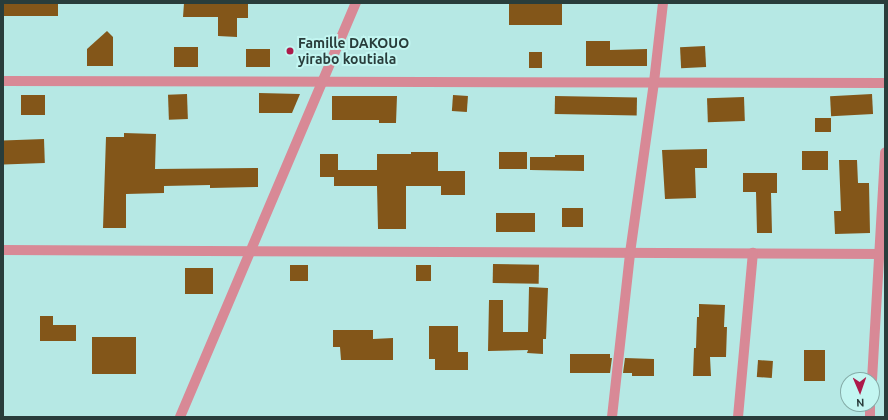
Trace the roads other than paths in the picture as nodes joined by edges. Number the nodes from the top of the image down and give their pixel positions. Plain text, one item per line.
1 (356, 3) edge
2 (663, 3) edge
3 (3, 81) edge
4 (323, 82) junction
5 (654, 82) junction
6 (885, 83) edge
7 (885, 152) edge
8 (3, 250) edge
9 (251, 251) junction
10 (630, 253) junction
11 (754, 254) junction
12 (882, 254) edge
13 (873, 372) edge
14 (180, 417) edge
15 (612, 417) edge
16 (738, 417) edge

1 - 4 street
2 - 5 street
3 - 4 street
4 - 5 street
4 - 9 street
5 - 6 street
5 - 10 street
7 - 12 street
8 - 9 street
9 - 10 street
9 - 14 street
10 - 11 street
10 - 15 street
11 - 12 street
11 - 16 street
12 - 13 street

